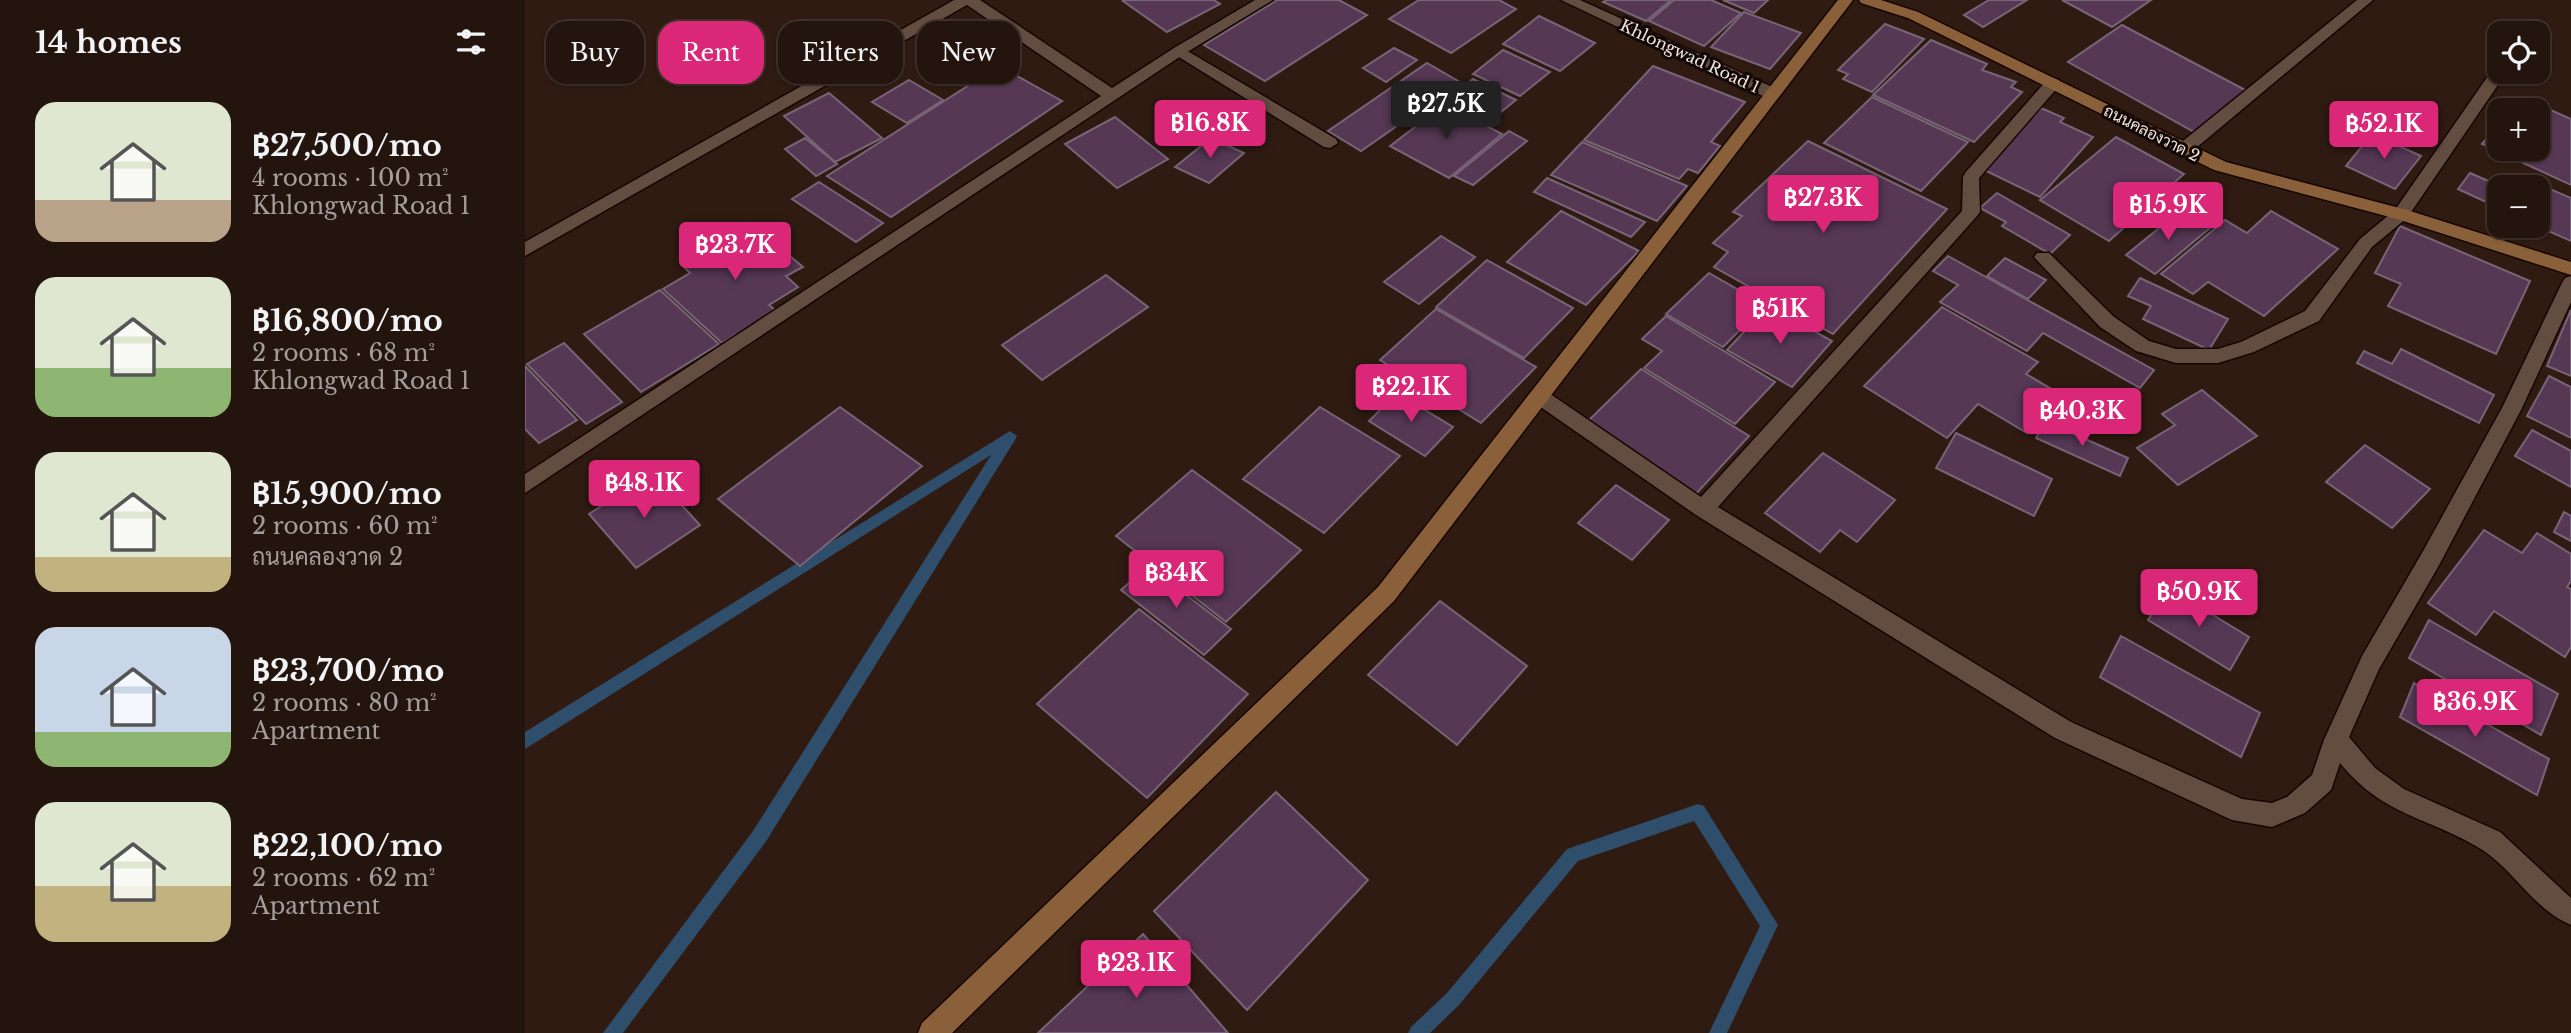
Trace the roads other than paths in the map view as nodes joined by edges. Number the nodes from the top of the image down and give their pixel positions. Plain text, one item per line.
1 (967, 0) edge
2 (1266, 0) edge
3 (1568, 0) edge
4 (1846, 0) edge
5 (1866, 0) edge
6 (2366, 0) edge
7 (1179, 51) junction
8 (2053, 83) junction
9 (2491, 84) edge
10 (1773, 94) junction
11 (1112, 96) junction
12 (1330, 143) dead end
13 (2184, 149) junction
14 (2401, 214) junction
15 (525, 250) edge
16 (2043, 257) dead end
17 (2571, 269) edge
18 (2571, 284) edge
19 (1539, 397) junction
20 (525, 485) edge
21 (1703, 509) junction
22 (2336, 740) junction
23 (2571, 912) edge
24 (932, 1033) edge

1 - 11 street
1 - 15 street
2 - 7 street
3 - 10 street, Khlongwad Road 1
4 - 10 street
5 - 8 street, ถนนคลองวาด 2
6 - 13 street
7 - 11 street
7 - 12 street
8 - 13 street, ถนนคลองวาด 2
8 - 21 street
9 - 14 street
10 - 19 street
11 - 20 street
13 - 14 street, ถนนคลองวาด 2
14 - 16 street
14 - 17 street, ถนนคลองวาด 2
18 - 22 street
19 - 21 street
19 - 24 street
21 - 22 street
22 - 23 street

